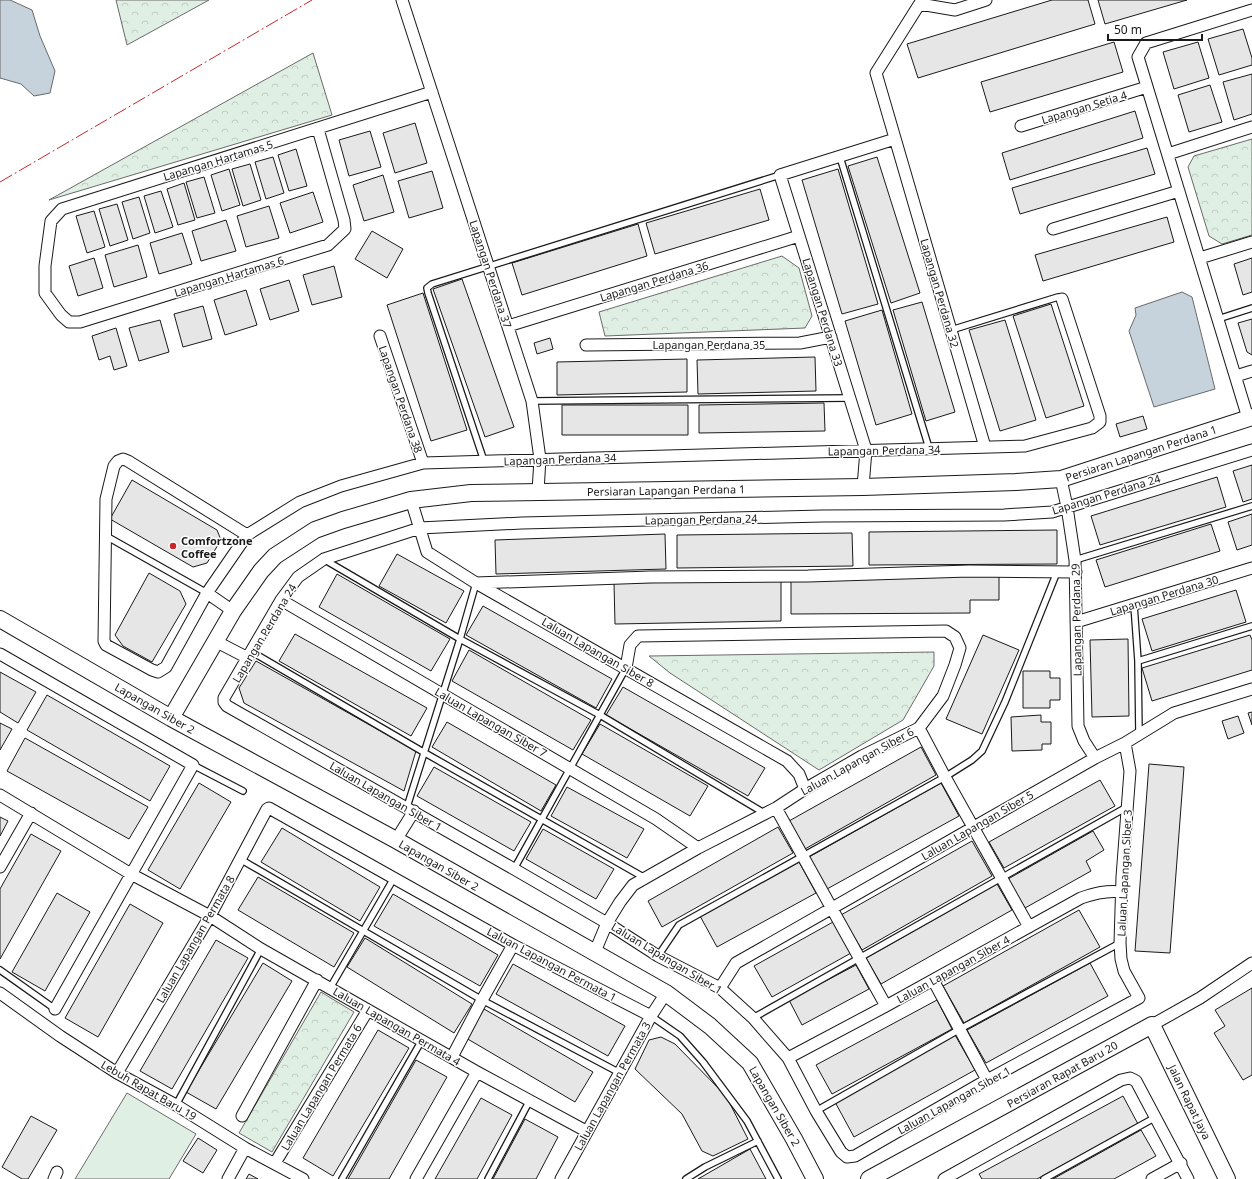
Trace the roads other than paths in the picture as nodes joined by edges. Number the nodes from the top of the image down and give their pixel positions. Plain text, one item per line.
1 (402, 0) edge
2 (986, 0) edge
3 (921, 2) edge
4 (1252, 10) edge
5 (1147, 87) junction
6 (432, 92) junction
7 (1021, 126) dead end
8 (1252, 127) edge
9 (318, 129) junction
10 (895, 140) junction
11 (1168, 154) junction
12 (840, 157) junction
13 (780, 175) junction
14 (1179, 191) junction
15 (1053, 229) dead end
16 (799, 236) junction
17 (1252, 242) edge
18 (1200, 258) junction
19 (45, 266) joint
20 (489, 266) junction
21 (1062, 299) joint
22 (1252, 308) edge
23 (1218, 319) junction
24 (508, 326) junction
25 (951, 330) junction
26 (380, 336) dead end
27 (831, 337) junction
28 (586, 345) dead end
29 (1252, 371) edge
30 (1236, 376) junction
31 (850, 398) junction
32 (532, 401) junction
33 (1250, 417) edge
34 (985, 447) junction
35 (929, 448) junction
36 (866, 450) junction
37 (1252, 450) edge
38 (540, 459) junction
39 (484, 461) junction
40 (423, 462) junction
41 (1061, 478) junction
42 (863, 487) junction
43 (538, 492) junction
44 (411, 500) junction
45 (1252, 506) edge
46 (1067, 507) junction
47 (420, 528) junction
48 (247, 535) junction
49 (106, 536) junction
50 (324, 559) junction
51 (1075, 560) junction
52 (1252, 568) edge
53 (1057, 572) junction
54 (1076, 572) junction
55 (476, 583) junction
56 (207, 593) junction
57 (281, 600) junction
58 (1134, 605) junction
59 (233, 611) junction
60 (0, 619) edge
61 (1076, 622) junction
62 (1252, 626) edge
63 (460, 639) junction
64 (217, 642) junction
65 (0, 654) edge
66 (250, 655) junction
67 (1138, 661) junction
68 (626, 668) junction
69 (1252, 689) edge
70 (443, 695) junction
71 (224, 702) joint
72 (600, 715) junction
73 (172, 718) junction
74 (919, 728) junction
75 (1139, 735) junction
76 (1126, 743) junction
77 (425, 753) junction
78 (1095, 758) junction
79 (193, 764) junction
80 (570, 768) junction
81 (945, 777) junction
82 (805, 789) junction
83 (243, 791) dead end
84 (0, 795) edge
85 (1128, 807) junction
86 (272, 808) joint
87 (776, 808) junction
88 (410, 809) junction
89 (31, 813) junction
90 (764, 813) junction
91 (542, 819) junction
92 (974, 827) junction
93 (396, 840) junction
94 (698, 848) junction
95 (802, 856) junction
96 (240, 859) junction
97 (0, 867) edge
98 (514, 868) junction
99 (131, 874) junction
100 (394, 878) junction
101 (645, 878) junction
102 (1002, 879) junction
103 (1122, 892) junction
104 (832, 908) junction
105 (210, 916) junction
106 (607, 923) junction
107 (1029, 927) junction
108 (363, 931) junction
109 (1120, 943) junction
110 (513, 945) junction
111 (261, 949) junction
112 (594, 954) junction
113 (658, 956) junction
114 (860, 958) junction
115 (1252, 963) edge
116 (0, 970) edge
117 (316, 980) junction
118 (933, 980) junction
119 (330, 988) junction
120 (720, 988) junction
121 (0, 993) edge
122 (666, 993) junction
123 (1139, 998) joint
124 (482, 1000) junction
125 (886, 1006) junction
126 (55, 1009) joint
127 (368, 1010) junction
128 (651, 1016) junction
129 (753, 1018) junction
130 (1152, 1025) junction
131 (960, 1029) junction
132 (422, 1040) junction
133 (452, 1057) junction
134 (788, 1058) junction
135 (476, 1072) junction
136 (117, 1073) junction
137 (620, 1073) junction
138 (988, 1080) junction
139 (530, 1100) junction
140 (176, 1105) junction
141 (816, 1111) junction
142 (242, 1116) dead end
143 (1156, 1117) junction
144 (586, 1131) junction
145 (758, 1141) junction
146 (245, 1148) junction
147 (275, 1163) junction
148 (1181, 1163) junction
149 (228, 1179) edge
150 (303, 1179) edge
151 (342, 1179) edge
152 (416, 1179) edge
153 (488, 1179) edge
154 (561, 1179) edge
155 (686, 1179) edge
156 (778, 1179) edge
157 (815, 1179) edge
158 (869, 1179) edge
159 (944, 1179) edge
160 (1044, 1179) edge
161 (1152, 1179) edge
162 (1188, 1179) edge
163 (1228, 1179) edge

1 - 6 street, Lapangan Perdana 37
2 - 3 street
3 - 10 street, Lapangan Perdana 32
4 - 5 street
5 - 7 street, Lapangan Setia 4
5 - 11 street
6 - 9 street, Lapangan Hartamas 5
6 - 20 street, Lapangan Perdana 37
8 - 11 street
9 - 19 street, Lapangan Hartamas 5
9 - 19 street, Lapangan Hartamas 6
10 - 12 street
10 - 25 street, Lapangan Perdana 32
11 - 14 street
12 - 13 street
12 - 35 lane
13 - 16 street, Lapangan Perdana 33
13 - 20 lane
14 - 15 street
14 - 18 street
16 - 24 street, Lapangan Perdana 36
16 - 27 street, Lapangan Perdana 33
17 - 18 street
18 - 23 street
20 - 24 street, Lapangan Perdana 37
20 - 39 lane
21 - 25 lane
21 - 34 street, Lapangan Perdana 34
22 - 23 lane
23 - 30 street
24 - 32 street, Lapangan Perdana 37
25 - 34 street, Lapangan Perdana 32
26 - 40 street, Lapangan Perdana 38
27 - 28 street, Lapangan Perdana 35
27 - 31 street, Lapangan Perdana 33
29 - 30 street
30 - 33 street
31 - 32 lane
31 - 36 street, Lapangan Perdana 33
32 - 38 street, Lapangan Perdana 37
33 - 41 street, Persiaran Lapangan Perdana 1
34 - 35 street, Lapangan Perdana 34
35 - 36 street, Lapangan Perdana 34
36 - 38 street, Lapangan Perdana 34
36 - 42 street
37 - 46 street, Lapangan Perdana 24
38 - 39 street, Lapangan Perdana 34
38 - 43 street, Lapangan Perdana 37
39 - 40 street, Lapangan Perdana 34
40 - 48 street, Lapangan Perdana 34
41 - 42 street, Persiaran Lapangan Perdana 1
41 - 46 street, Lapangan Perdana 29
42 - 43 street, Persiaran Lapangan Perdana 1
43 - 44 street, Persiaran Lapangan Perdana 1
44 - 47 street, Laluan Lapangan Siber 8
44 - 59 street, Persiaran Lapangan Perdana 1
45 - 51 lane
46 - 47 street, Lapangan Perdana 24
46 - 51 street, Lapangan Perdana 29
47 - 50 street, Lapangan Perdana 24
47 - 55 street, Laluan Lapangan Siber 8
48 - 49 street
48 - 56 street, Lapangan Perdana 34
49 - 56 lane
49 - 56 street, Lapangan Perdana 34
50 - 57 street, Lapangan Perdana 24
50 - 63 lane
51 - 54 street, Lapangan Perdana 29
52 - 58 street, Lapangan Perdana 30
53 - 54 street
53 - 55 street
53 - 81 lane
54 - 61 street, Lapangan Perdana 29
55 - 63 lane
55 - 68 street, Laluan Lapangan Siber 8
56 - 59 street
57 - 66 street, Lapangan Perdana 24
57 - 70 street, Laluan Lapangan Siber 7
58 - 61 street, Lapangan Perdana 30
58 - 67 lane
59 - 64 street, Persiaran Lapangan Perdana 1
60 - 73 street, Lapangan Siber 2
61 - 78 street, Lapangan Perdana 29
62 - 67 lane
63 - 70 lane
63 - 72 lane
64 - 66 street
64 - 73 street, Persiaran Lapangan Perdana 1
65 - 79 street
66 - 71 street, Lapangan Perdana 24
66 - 77 lane
67 - 75 lane
68 - 72 lane
68 - 74 street, Laluan Lapangan Siber 6
68 - 82 street, Laluan Lapangan Siber 8
69 - 75 street, Laluan Lapangan Siber 5
70 - 77 lane
70 - 80 street, Laluan Lapangan Siber 7
71 - 88 street, Laluan Lapangan Siber 1
72 - 80 lane
72 - 90 lane
73 - 93 street, Lapangan Siber 2
74 - 81 street
74 - 82 street, Laluan Lapangan Siber 6
75 - 76 street, Laluan Lapangan Siber 5
76 - 78 street, Laluan Lapangan Siber 5
76 - 85 street, Laluan Lapangan Siber 3
77 - 88 lane
77 - 91 lane
78 - 92 street, Laluan Lapangan Siber 5
79 - 83 lane
79 - 99 street
80 - 91 lane
80 - 94 street, Laluan Lapangan Siber 7
81 - 92 street
81 - 95 lane
82 - 87 street, Laluan Lapangan Siber 6
84 - 89 street, Laluan Lapangan Permata 4
85 - 102 lane
85 - 103 street, Laluan Lapangan Siber 3
86 - 96 street, Laluan Lapangan Permata 8
86 - 100 street, Laluan Lapangan Permata 1
87 - 90 street, Laluan Lapangan Siber 6
87 - 95 street
88 - 93 street
88 - 98 street, Laluan Lapangan Siber 1
89 - 97 street
89 - 99 street, Laluan Lapangan Permata 4
90 - 94 street, Laluan Lapangan Siber 6
91 - 98 lane
91 - 101 lane
92 - 102 street
92 - 104 street, Laluan Lapangan Siber 5
93 - 112 street, Lapangan Siber 2
94 - 101 street, Laluan Lapangan Siber 6
95 - 104 street
95 - 113 lane
96 - 105 street, Laluan Lapangan Permata 8
96 - 108 lane
98 - 106 street, Laluan Lapangan Siber 1
99 - 105 street, Laluan Lapangan Permata 4
99 - 126 street
100 - 108 lane
100 - 110 street, Laluan Lapangan Permata 1
101 - 106 street, Laluan Lapangan Siber 6
102 - 107 street
102 - 114 lane
103 - 107 street, Laluan Lapangan Siber 4
103 - 109 street, Laluan Lapangan Siber 3
104 - 114 street
104 - 120 street, Laluan Lapangan Siber 5
105 - 111 street, Laluan Lapangan Permata 4
105 - 136 street, Laluan Lapangan Permata 8
106 - 112 street, Laluan Lapangan Siber 6
106 - 113 street, Laluan Lapangan Siber 1
107 - 118 street, Laluan Lapangan Siber 4
108 - 119 lane
108 - 124 lane
109 - 123 street, Laluan Lapangan Siber 3
109 - 131 lane
110 - 124 street
110 - 128 street, Laluan Lapangan Permata 1
111 - 117 street, Laluan Lapangan Permata 4
111 - 140 lane
112 - 122 street, Lapangan Siber 2
113 - 120 street, Laluan Lapangan Siber 1
114 - 125 street
114 - 129 lane
115 - 130 street, Persiaran Rapat Baru 20
116 - 126 lane
117 - 119 street, Laluan Lapangan Permata 4
117 - 142 street
118 - 125 street, Laluan Lapangan Siber 4
118 - 131 street
119 - 127 street, Laluan Lapangan Permata 4
120 - 129 street, Laluan Lapangan Siber 1
121 - 136 street, Lebuh Rapat Baru 19
122 - 128 street, Laluan Lapangan Permata 3
122 - 157 street, Lapangan Siber 2
123 - 138 street, Laluan Lapangan Siber 1
124 - 133 street
124 - 137 lane
125 - 134 street, Laluan Lapangan Siber 4
127 - 132 street, Laluan Lapangan Permata 4
127 - 147 street, Laluan Lapangan Permata 6
128 - 137 street, Laluan Lapangan Permata 3
128 - 145 lane, Laluan Lapangan Permata 1
129 - 134 street, Laluan Lapangan Siber 1
130 - 158 street, Persiaran Rapat Baru 20
130 - 163 street, Jalan Rapat Jaya
131 - 138 street
131 - 141 lane
132 - 133 street, Laluan Lapangan Permata 4
132 - 151 lane
133 - 135 street, Laluan Lapangan Permata 4
134 - 141 street, Laluan Lapangan Siber 1
135 - 139 street, Laluan Lapangan Permata 4
135 - 152 street
136 - 140 street, Lebuh Rapat Baru 19
137 - 144 street, Laluan Lapangan Permata 3
138 - 141 street, Laluan Lapangan Siber 1
139 - 144 street, Laluan Lapangan Permata 4
139 - 153 lane
140 - 146 street, Lebuh Rapat Baru 19
143 - 148 street
143 - 159 street
143 - 160 lane
144 - 154 street, Laluan Lapangan Permata 3
145 - 155 lane
145 - 156 lane, Laluan Lapangan Permata 1
146 - 147 street, Lebuh Rapat Baru 19
146 - 149 street
147 - 150 street, Lebuh Rapat Baru 19
148 - 161 street
148 - 162 street

